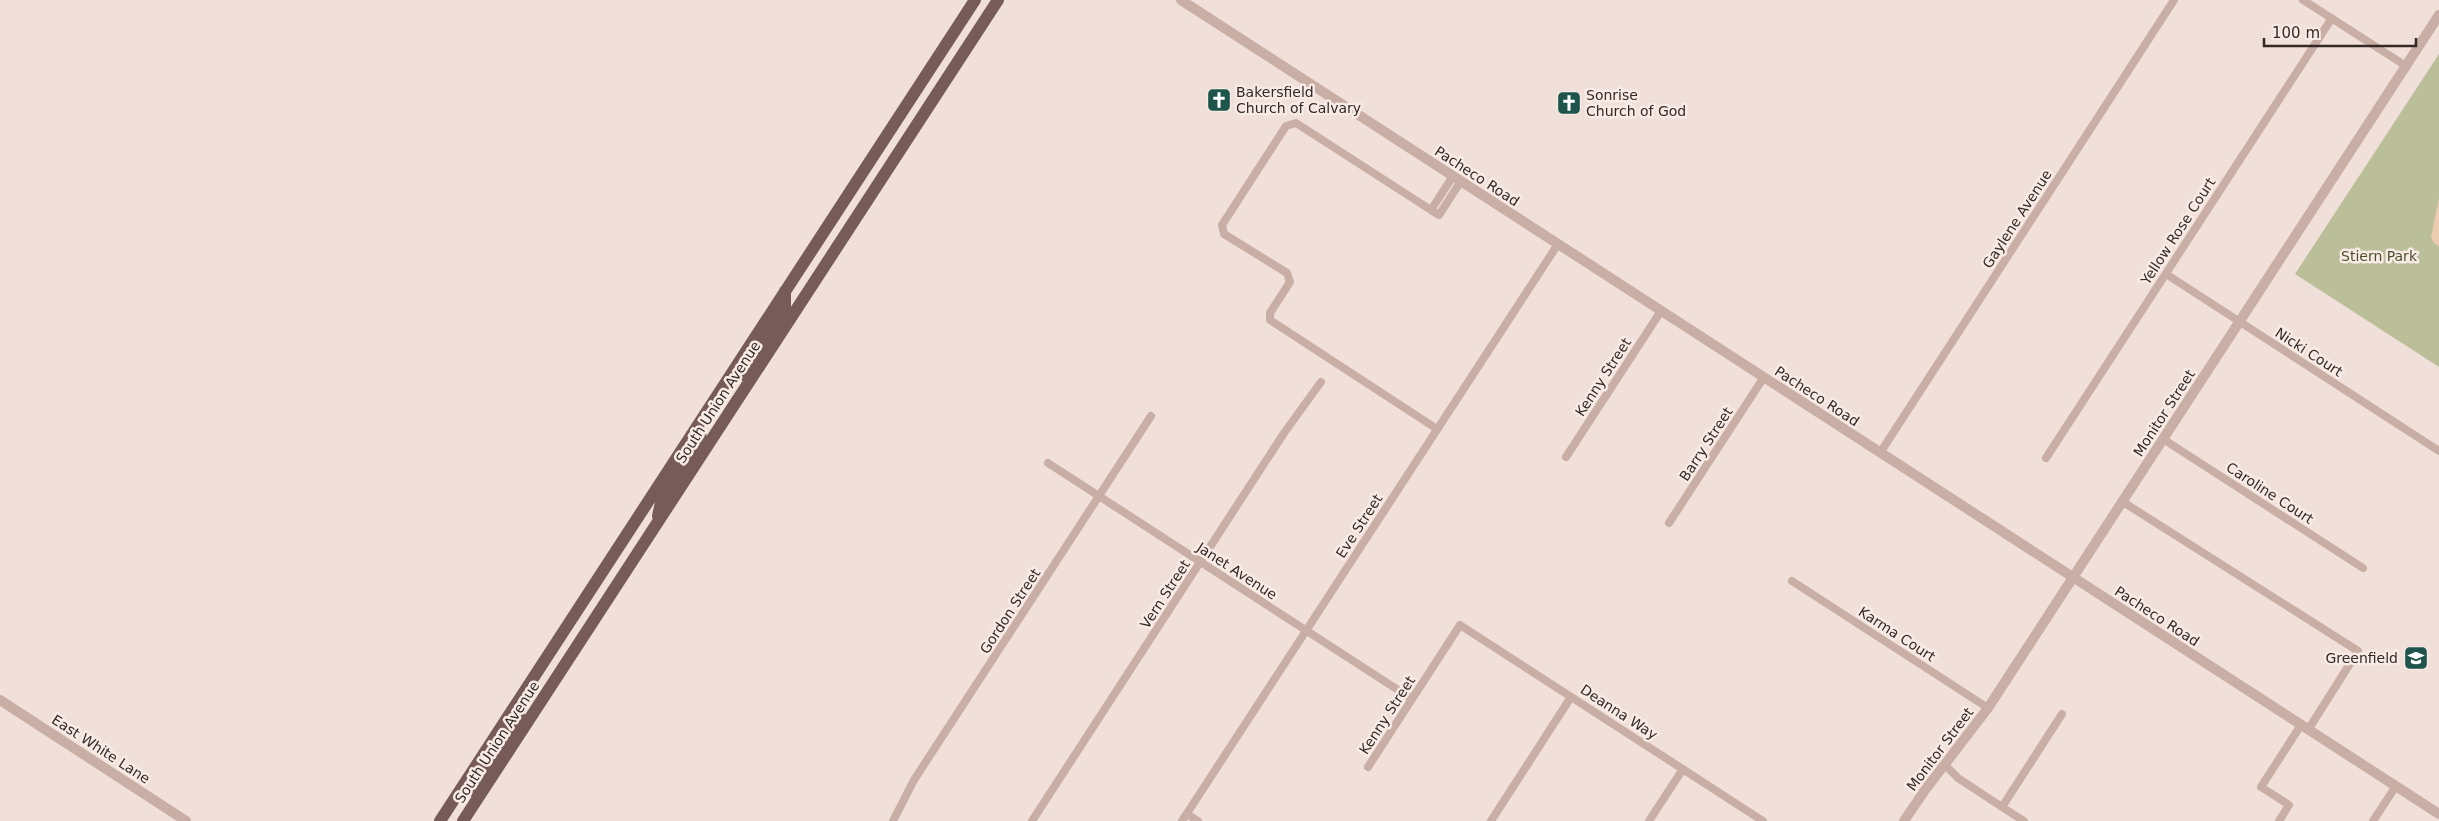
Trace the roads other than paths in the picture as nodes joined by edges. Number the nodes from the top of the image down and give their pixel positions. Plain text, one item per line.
1 (975, 0) edge
2 (998, 0) edge
3 (1181, 0) edge
4 (2174, 0) edge
5 (2303, 0) edge
6 (2439, 15) edge
7 (2332, 18) junction
8 (2406, 66) junction
9 (1457, 179) junction
10 (1558, 244) junction
11 (2166, 274) junction
12 (785, 292) junction
13 (1661, 311) junction
14 (2240, 322) junction
15 (1764, 377) junction
16 (750, 380) junction
17 (1321, 382) dead end
18 (1151, 416) dead end
19 (1437, 429) junction
20 (694, 431) junction
21 (2163, 439) junction
22 (2439, 451) edge
23 (1880, 453) junction
24 (1566, 457) dead end
25 (2046, 458) dead end
26 (1048, 463) dead end
27 (1099, 496) junction
28 (2123, 502) junction
29 (658, 521) junction
30 (1669, 524) dead end
31 (1200, 562) junction
32 (2363, 568) dead end
33 (605, 569) junction
34 (2073, 578) junction
35 (1792, 581) dead end
36 (1460, 625) joint
37 (1306, 630) junction
38 (568, 659) junction
39 (1572, 697) junction
40 (1412, 699) junction
41 (0, 700) edge
42 (1988, 708) junction
43 (513, 710) junction
44 (2062, 714) dead end
45 (2305, 727) junction
46 (1945, 765) junction
47 (1368, 767) dead end
48 (1683, 769) junction
49 (2396, 786) junction
50 (476, 801) junction
51 (2002, 807) junction
52 (1187, 814) junction
53 (2439, 814) edge
54 (186, 821) edge
55 (440, 821) edge
56 (463, 821) edge
57 (893, 821) edge
58 (1032, 821) edge
59 (1182, 821) edge
60 (1198, 821) edge
61 (1491, 821) edge
62 (1648, 821) edge
63 (1763, 821) edge
64 (1904, 821) edge
65 (2024, 821) edge
66 (2279, 821) edge
67 (2373, 821) edge

1 - 12 main road, South Union Avenue
2 - 16 main road, South Union Avenue
3 - 9 street, Pacheco Road
4 - 23 street, Gaylene Avenue
5 - 7 street
6 - 8 street, Monitor Street
7 - 8 street
7 - 11 street, Yellow Rose Court
8 - 14 street, Monitor Street
9 - 10 street, Pacheco Road
9 - 19 street
10 - 13 street, Pacheco Road
10 - 19 street, Eve Street
11 - 14 street, Nicki Court
11 - 25 street, Yellow Rose Court
12 - 16 main road
12 - 20 main road, South Union Avenue
13 - 15 street, Pacheco Road
13 - 24 street, Kenny Street
14 - 21 street, Monitor Street
14 - 22 street, Nicki Court
15 - 23 street, Pacheco Road
15 - 30 street, Barry Street
16 - 29 main road, South Union Avenue
17 - 31 street, Vern Street
18 - 27 street, Gordon Street
19 - 37 street, Eve Street
20 - 29 main road
20 - 33 main road, South Union Avenue
21 - 28 street, Monitor Street
21 - 32 street, Caroline Court
23 - 34 street, Pacheco Road
26 - 27 street, Janet Avenue
27 - 31 street, Janet Avenue
27 - 57 street, Gordon Street
28 - 34 street, Monitor Street
28 - 45 street
29 - 38 main road, South Union Avenue
31 - 37 street, Janet Avenue
31 - 58 street, Vern Street
33 - 38 main road
33 - 43 main road, South Union Avenue
34 - 42 street, Monitor Street
34 - 45 street, Pacheco Road
35 - 42 street, Karma Court
36 - 39 street, Deanna Way
36 - 40 street, Kenny Street
37 - 40 street, Janet Avenue
37 - 52 street, Eve Street
38 - 50 main road, South Union Avenue
39 - 48 street, Deanna Way
39 - 61 street
40 - 47 street, Kenny Street
41 - 54 street, East White Lane
42 - 46 street, Monitor Street
43 - 50 main road
43 - 55 main road, South Union Avenue
44 - 51 street
45 - 49 street, Pacheco Road
45 - 66 street
46 - 51 street
46 - 64 street, Monitor Street
48 - 62 street
48 - 63 street, Deanna Way
49 - 53 street, Pacheco Road
49 - 67 street
50 - 56 main road, South Union Avenue
51 - 65 street
52 - 59 street, Eve Street
52 - 60 street

